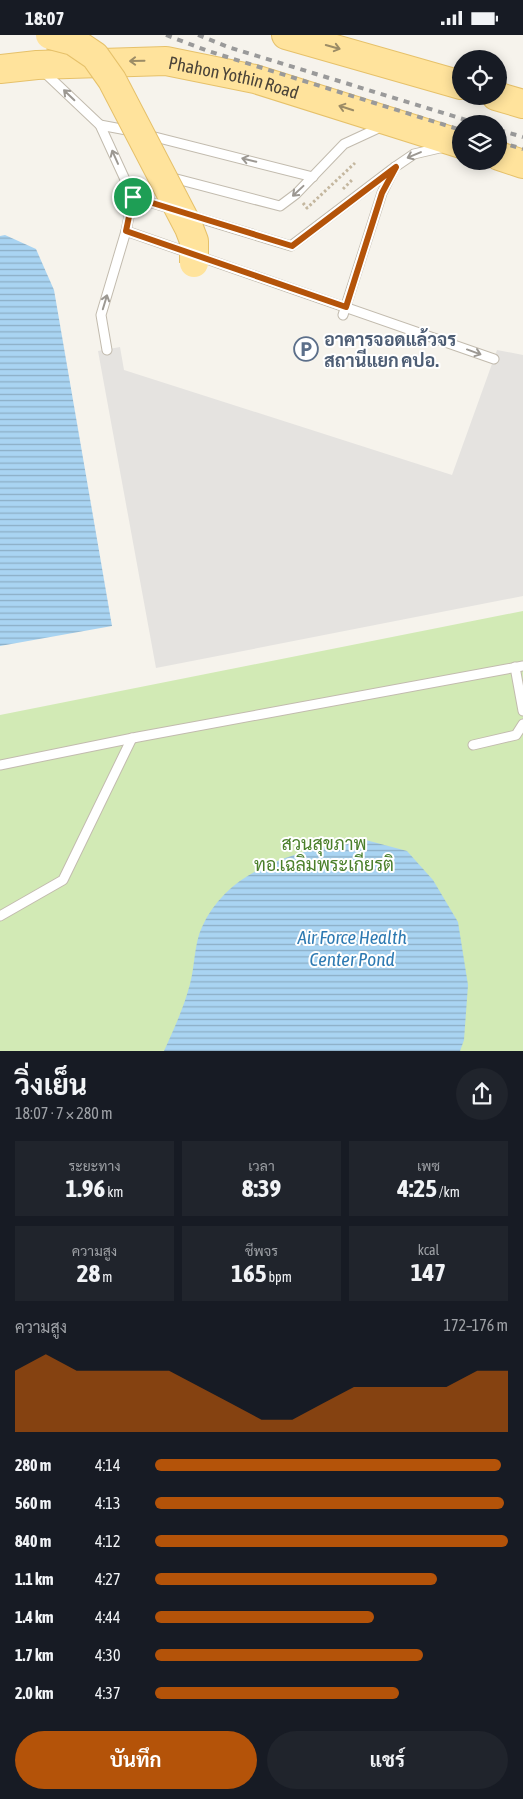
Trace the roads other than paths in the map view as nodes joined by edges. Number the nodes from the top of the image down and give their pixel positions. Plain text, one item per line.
1 (50, 35) edge
2 (286, 35) edge
3 (37, 65) junction
4 (0, 69) edge
5 (452, 82) edge
6 (507, 99) edge
7 (523, 104) edge
8 (392, 122) junction
9 (100, 125) junction
10 (143, 133) junction
11 (452, 143) edge
12 (452, 147) edge
13 (396, 167) junction
14 (313, 177) junction
15 (133, 197) junction
16 (126, 231) junction
17 (194, 263) dead end
18 (345, 311) junction
19 (107, 350) dead end
20 (494, 359) dead end
21 (519, 666) edge
22 (523, 711) edge
23 (523, 724) edge
24 (132, 738) junction
25 (473, 745) dead end
26 (0, 765) edge
27 (0, 916) edge

1 - 17 main road, bridge
2 -> 5 main road
3 - 4 main road, Phahon Yothin Road
8 -> 3 main road, Phahon Yothin Road
9 -> 3 lane
6 - 7 main road
8 - 11 main road, Phahon Yothin Road
8 - 14 lane
9 - 10 lane
15 -> 9 lane
14 -> 10 lane
14 -> 10 lane
12 -> 13 lane
13 - 15 lane
13 - 18 lane
15 - 16 lane
16 - 18 lane
19 -> 16 lane
18 -> 20 lane
21 - 22 lane
21 - 24 lane
23 - 25 lane
24 - 26 lane
24 - 27 lane

